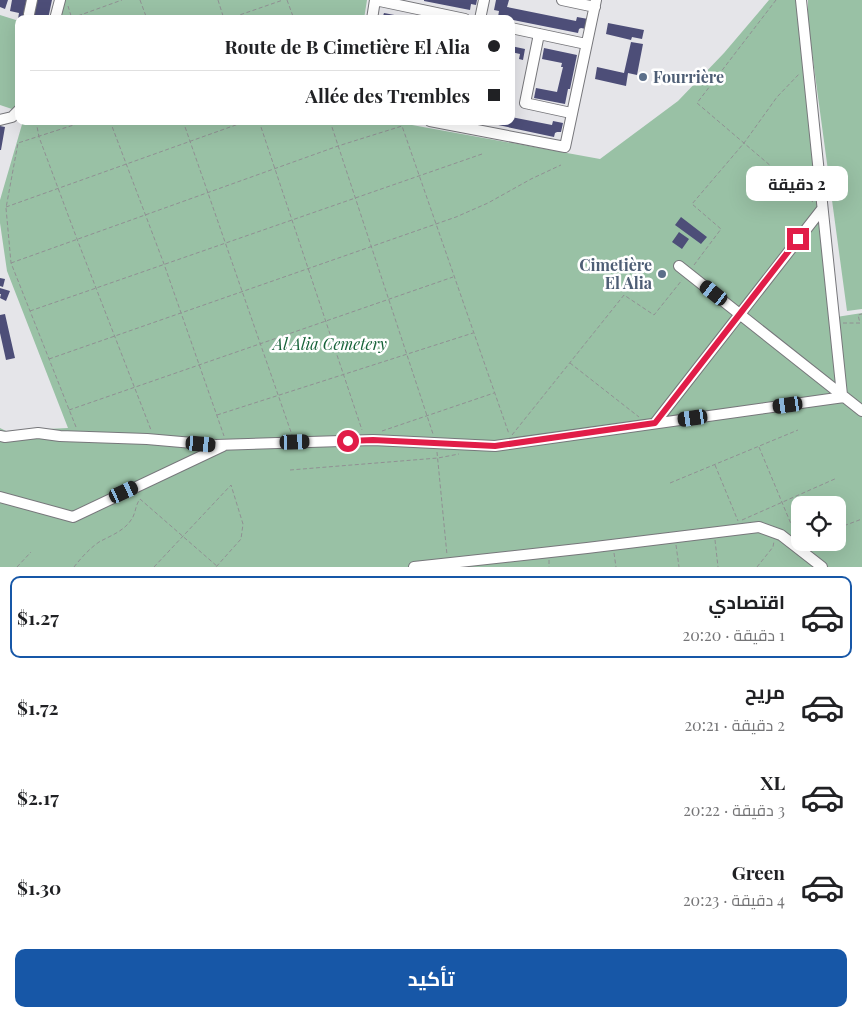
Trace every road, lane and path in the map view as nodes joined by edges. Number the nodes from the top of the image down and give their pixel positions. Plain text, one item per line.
1 (32, 0) edge
2 (60, 0) edge
3 (67, 0) edge
4 (122, 0) edge
5 (140, 0) edge
6 (218, 0) edge
7 (283, 0) edge
8 (288, 0) edge
9 (375, 0) edge
10 (484, 0) edge
11 (562, 0) edge
12 (776, 0) edge
13 (801, 0) edge
14 (595, 3) edge
15 (29, 14) dead end
16 (56, 15) edge
17 (71, 15) edge
18 (80, 15) edge
19 (146, 15) edge
20 (223, 15) edge
21 (240, 15) edge
22 (293, 15) edge
23 (373, 15) edge
24 (429, 15) edge
25 (481, 15) edge
26 (515, 29) edge
27 (539, 34) junction
28 (586, 44) junction
29 (807, 65) junction
30 (571, 113) junction
31 (15, 114) edge
32 (0, 120) edge
33 (37, 125) edge
34 (74, 125) edge
35 (111, 125) edge
36 (185, 125) edge
37 (236, 125) edge
38 (260, 125) edge
39 (331, 125) edge
40 (450, 125) edge
41 (39, 137) junction
42 (191, 142) junction
43 (744, 143) junction
44 (338, 146) junction
45 (482, 154) dead end
46 (126, 164) junction
47 (561, 165) dead end
48 (275, 169) junction
49 (419, 175) junction
50 (58, 189) junction
51 (209, 192) junction
52 (355, 197) junction
53 (6, 208) junction
54 (822, 209) junction
55 (145, 215) junction
56 (292, 219) junction
57 (436, 223) junction
58 (77, 239) junction
59 (226, 242) junction
60 (371, 246) junction
61 (11, 263) junction
62 (164, 264) junction
63 (308, 268) junction
64 (684, 270) junction
65 (455, 276) junction
66 (96, 288) junction
67 (243, 291) junction
68 (389, 299) junction
69 (30, 311) junction
70 (181, 313) junction
71 (739, 314) junction
72 (862, 314) edge
73 (326, 321) junction
74 (834, 323) junction
75 (861, 323) edge
76 (474, 333) junction
77 (115, 336) junction
78 (261, 344) junction
79 (407, 354) junction
80 (49, 359) junction
81 (570, 364) junction
82 (199, 365) junction
83 (344, 374) junction
84 (135, 387) junction
85 (495, 392) junction
86 (279, 395) junction
87 (843, 396) junction
88 (69, 410) junction
89 (862, 411) edge
90 (217, 415) junction
91 (428, 416) junction
92 (652, 423) junction
93 (798, 430) dead end
94 (383, 431) dead end
95 (0, 436) edge
96 (80, 437) junction
97 (155, 440) junction
98 (366, 440) junction
99 (295, 442) junction
100 (436, 443) junction
101 (227, 444) junction
102 (758, 447) junction
103 (466, 452) dead end
104 (438, 458) junction
105 (715, 465) junction
106 (290, 470) dead end
107 (837, 478) dead end
108 (670, 483) dead end
109 (0, 497) edge
110 (783, 502) junction
111 (862, 519) edge
112 (791, 522) edge
113 (846, 525) edge
114 (714, 532) junction
115 (776, 533) junction
116 (183, 537) junction
117 (675, 537) junction
118 (612, 545) junction
119 (31, 552) dead end
120 (448, 563) junction
121 (217, 566) edge
122 (17, 567) edge
123 (74, 567) edge
124 (154, 567) edge
125 (414, 567) edge
126 (616, 567) edge
127 (679, 567) edge
128 (718, 567) edge
129 (757, 567) edge
130 (822, 567) edge

1 - 15 street
2 - 16 street
3 - 17 path
4 - 18 path
5 - 19 path
6 - 20 path
7 - 21 path
8 - 22 path
9 - 23 street
9 - 24 street
10 - 25 street
11 - 14 street
12 - 43 path
13 - 29 street
14 - 28 street
26 - 27 street
27 - 28 street
27 - 30 street
28 - 30 street
29 - 43 path
29 - 54 street
30 - 40 street
31 - 32 street
33 - 41 path
34 - 41 path
35 - 46 path
36 - 42 path
37 - 42 path
38 - 48 path
39 - 44 path
41 - 50 path
41 - 53 path
42 - 46 path
42 - 51 path
43 - 54 path
43 - 64 path
44 - 48 path
44 - 49 path
44 - 52 path
45 - 49 path
46 - 50 path
46 - 55 path
47 - 57 path
48 - 51 path
48 - 56 path
49 - 52 path
49 - 57 path
50 - 53 path
50 - 58 path
51 - 55 path
51 - 59 path
52 - 56 path
52 - 60 path
53 - 61 path
54 - 71 street
54 - 74 street
55 - 58 path
55 - 62 path
56 - 59 path
56 - 63 path
57 - 60 path
57 - 65 path
58 - 61 path
58 - 66 path
59 - 62 path
59 - 67 path
60 - 63 path
60 - 68 path
61 - 69 path
62 - 66 path
62 - 70 path
63 - 67 path
63 - 73 path
64 - 71 street
64 - 81 path
65 - 68 path
65 - 76 path
66 - 69 path
66 - 77 path
67 - 70 path
67 - 78 path
68 - 73 path
68 - 79 path
69 - 80 path
70 - 77 path
70 - 82 path
71 - 87 street
71 - 92 street
72 - 75 path
73 - 78 path
73 - 83 path
74 - 75 path
74 - 87 street
76 - 79 path
76 - 85 path
77 - 80 path
77 - 84 path
78 - 82 path
78 - 86 path
79 - 83 path
79 - 91 path
80 - 88 path
81 - 85 path
81 - 92 path
82 - 84 path
82 - 90 path
83 - 86 path
83 - 98 path
84 - 88 path
84 - 97 path
85 - 91 path
86 - 90 path
86 - 99 path
87 - 89 street
87 - 92 street
88 - 96 path
90 - 101 path
91 - 94 path
91 - 100 path
92 - 100 street
93 - 102 path
95 - 96 street
96 - 97 street
97 - 101 street
98 - 99 street
98 - 100 street
99 - 101 street
100 - 104 path
101 - 109 street
102 - 105 path
102 - 110 path
103 - 104 path
104 - 106 path
104 - 120 path
105 - 108 path
105 - 110 path
107 - 110 path
110 - 112 path
111 - 113 path
114 - 115 street
114 - 117 street
114 - 128 path
115 - 129 path
115 - 130 street
116 - 121 path
116 - 121 path
116 - 123 path
116 - 124 path
117 - 118 street
117 - 127 path
118 - 120 street
118 - 126 path
119 - 122 path
120 - 125 street

